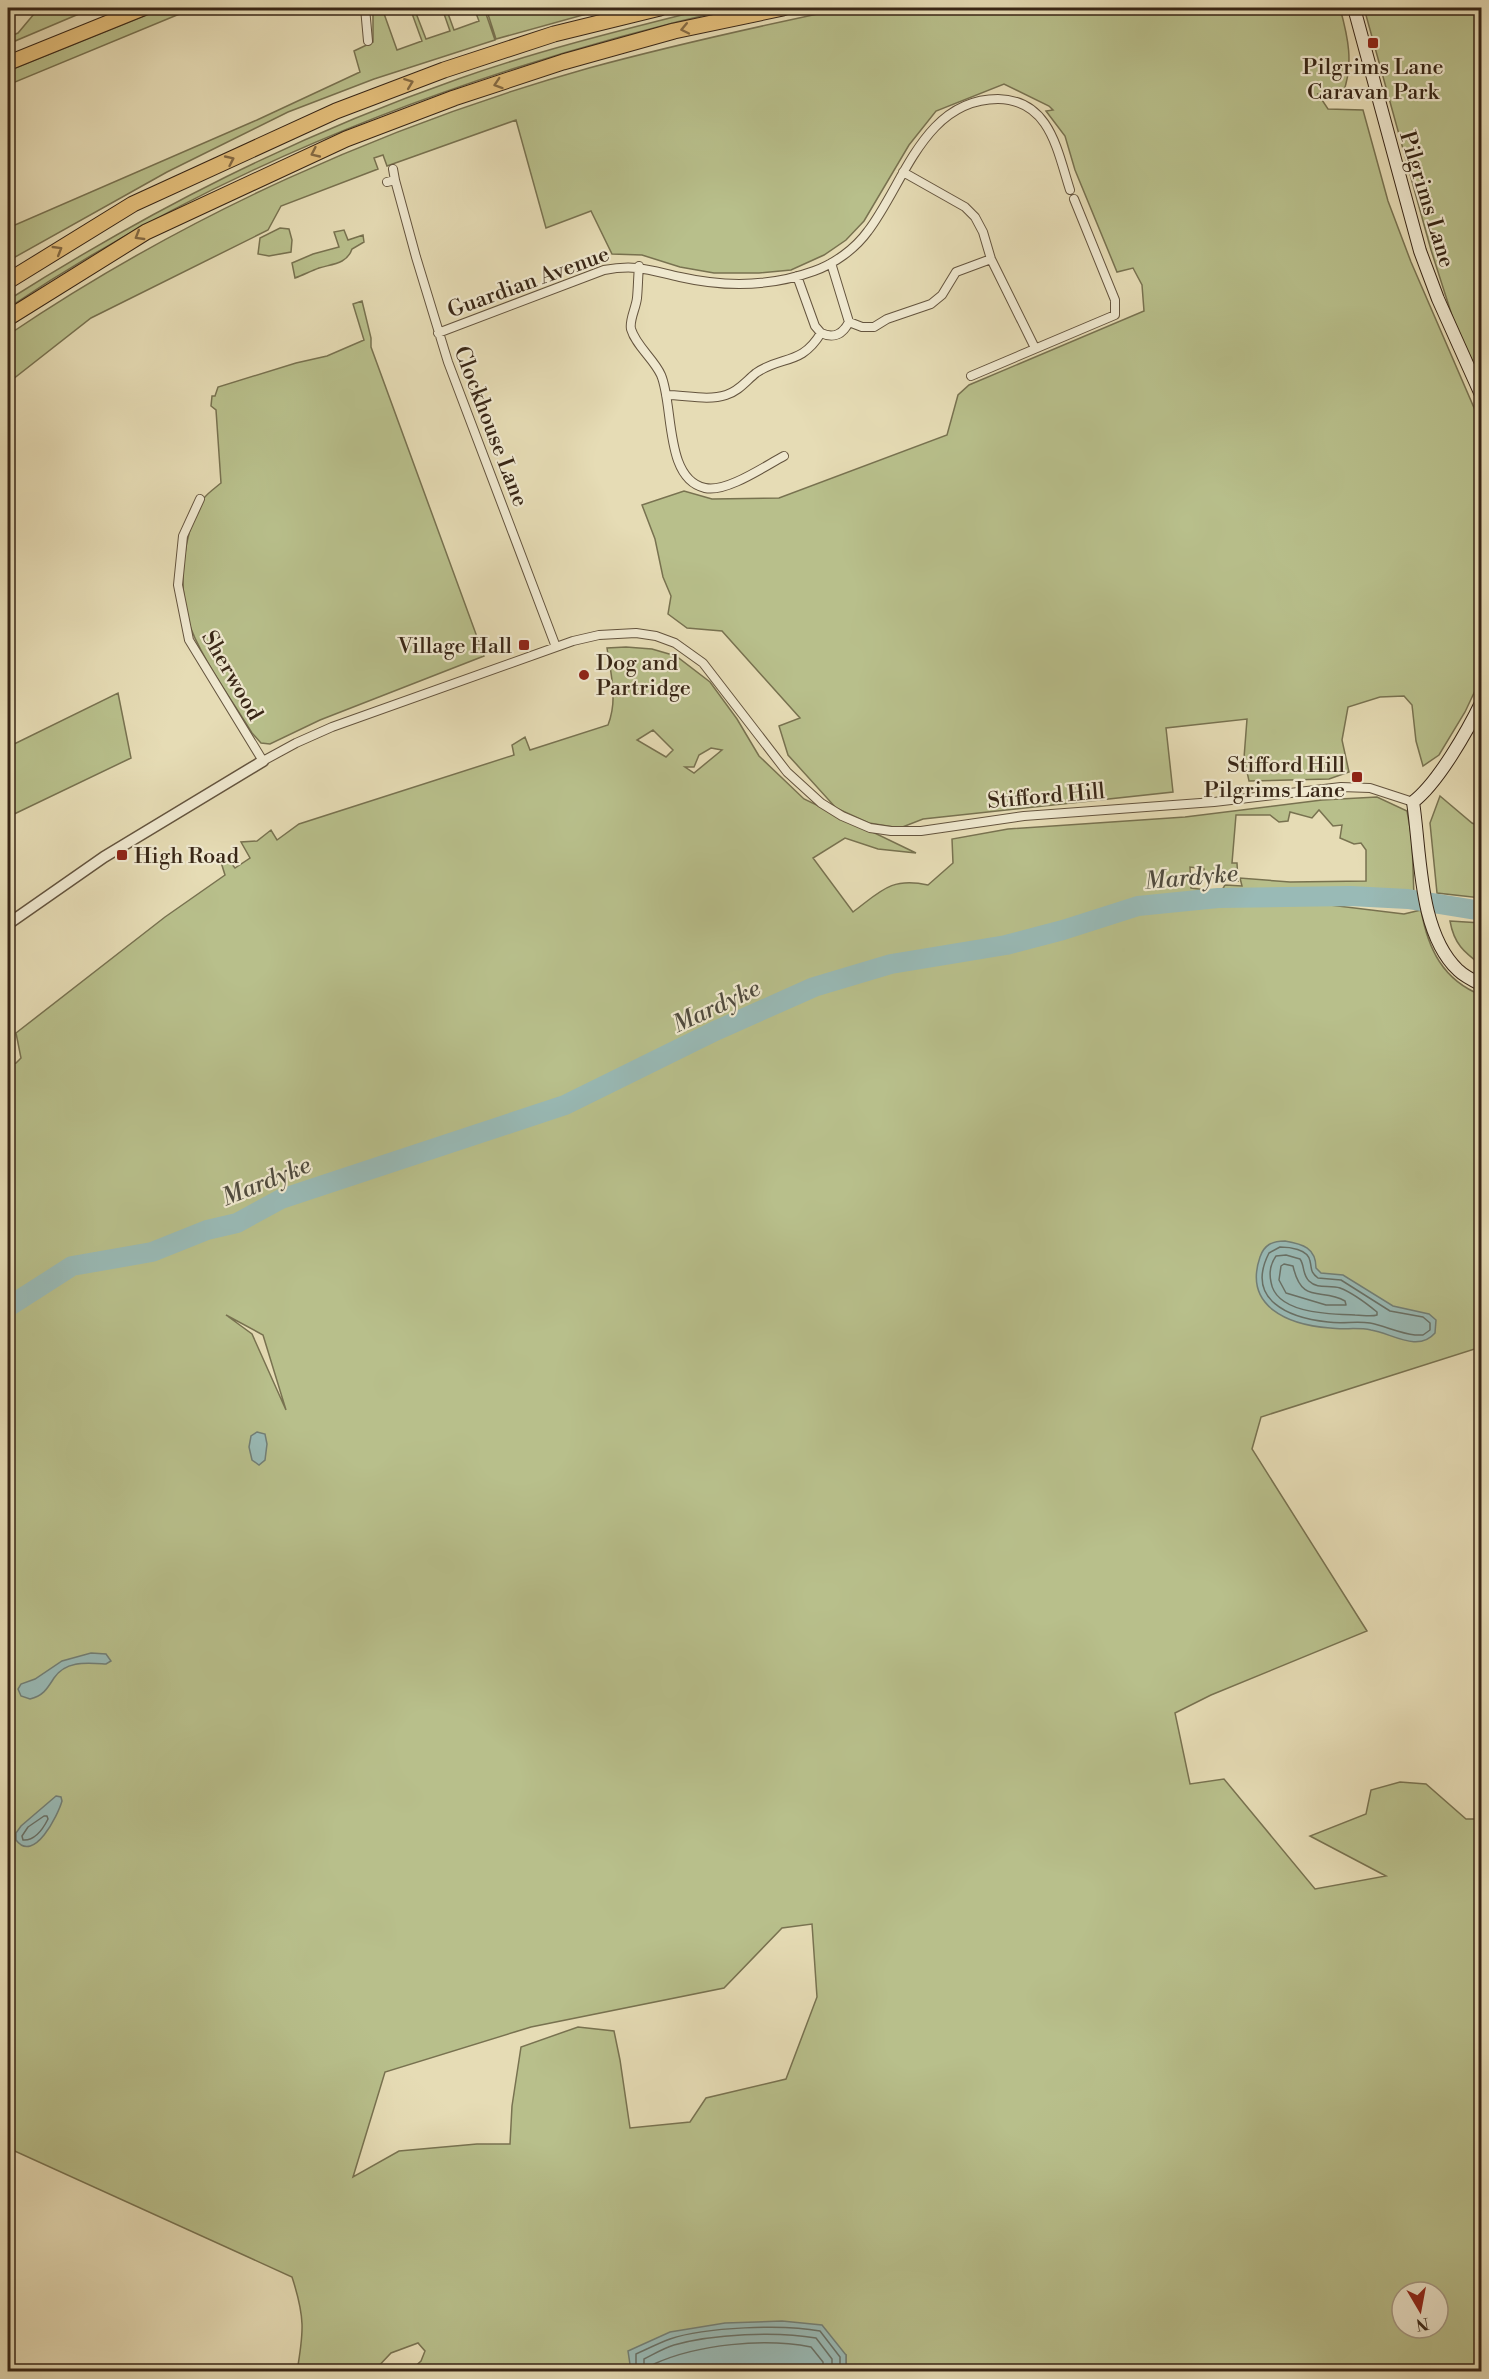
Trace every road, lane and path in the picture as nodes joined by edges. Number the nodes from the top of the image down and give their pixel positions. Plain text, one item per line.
1 (144, 8) edge
2 (365, 8) edge
3 (660, 8) edge
4 (783, 8) edge
5 (1354, 8) edge
6 (368, 41) dead end
7 (8, 63) edge
8 (393, 169) dead end
9 (903, 172) junction
10 (1070, 190) dead end
11 (1074, 199) dead end
12 (991, 259) junction
13 (831, 264) junction
14 (639, 266) junction
15 (797, 276) junction
16 (8, 280) edge
17 (8, 318) edge
18 (849, 322) junction
19 (438, 333) junction
20 (821, 333) junction
21 (1035, 348) junction
22 (971, 376) dead end
23 (666, 395) junction
24 (1482, 396) edge
25 (784, 456) dead end
26 (200, 499) dead end
27 (556, 647) junction
28 (1482, 701) edge
29 (263, 761) junction
30 (1413, 802) junction
31 (8, 924) edge
32 (1482, 985) edge

1 - 7 main road
2 - 6 street
16 -> 3 highway
4 -> 17 highway
5 - 24 main road, Pilgrims Lane
8 - 19 street, Clockhouse Lane
9 - 10 street, Guardian Avenue
9 - 12 street
9 - 13 street, Guardian Avenue
11 - 21 street
12 - 18 street
12 - 21 street
13 - 15 street, Guardian Avenue
13 - 18 street
14 - 15 street, Guardian Avenue
14 - 19 street, Guardian Avenue
14 - 23 street
15 - 20 street
18 - 20 street
19 - 27 street, Clockhouse Lane
20 - 23 street
21 - 22 street
23 - 25 street
26 - 29 street, Sherwood
27 - 29 street
27 - 30 street, Stifford Hill
28 - 30 main road
29 - 31 street
30 - 32 main road

